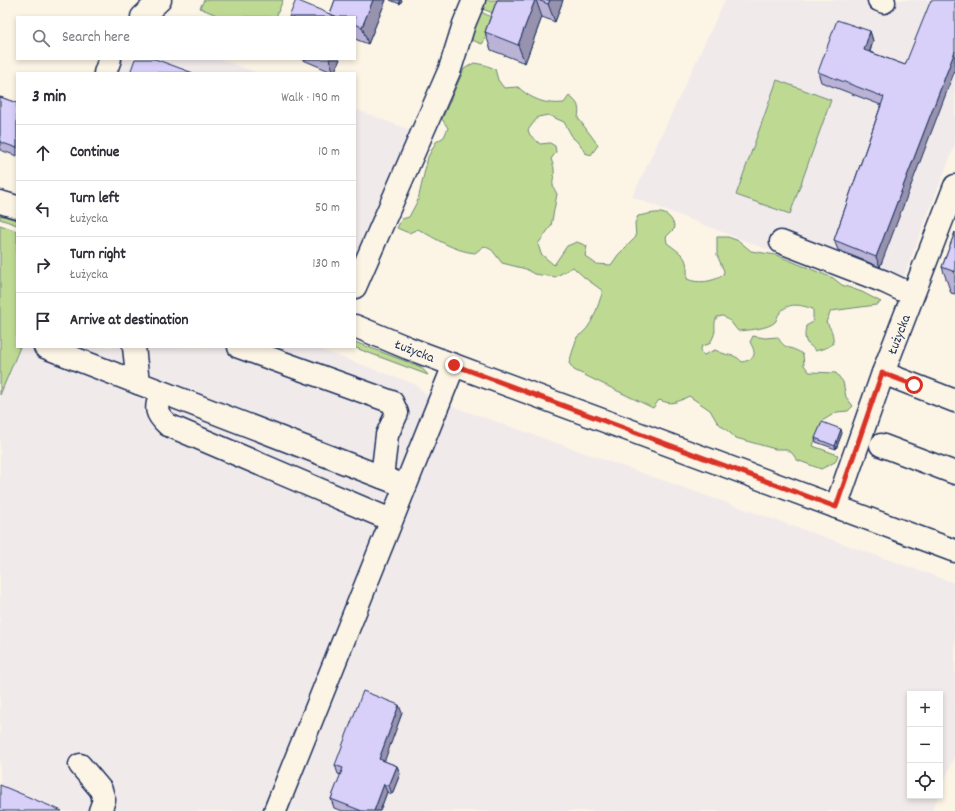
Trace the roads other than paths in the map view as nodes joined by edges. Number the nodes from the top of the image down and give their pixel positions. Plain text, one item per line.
1 (160, 0) edge
2 (474, 0) edge
3 (143, 16) edge
4 (110, 60) edge
5 (105, 72) edge
6 (954, 193) edge
7 (0, 202) edge
8 (16, 208) edge
9 (781, 242) dead end
10 (361, 257) edge
11 (356, 282) edge
12 (913, 293) junction
13 (356, 326) edge
14 (48, 348) edge
15 (134, 348) edge
16 (242, 348) edge
17 (454, 365) junction
18 (882, 373) junction
19 (138, 383) junction
20 (161, 392) junction
21 (955, 401) edge
22 (881, 445) dead end
23 (955, 473) edge
24 (382, 477) junction
25 (405, 486) junction
26 (836, 507) junction
27 (391, 520) junction
28 (955, 550) edge
29 (80, 765) dead end
30 (100, 811) edge
31 (275, 811) edge

1 - 3 street
2 - 10 street
4 - 5 street
6 - 12 street, Łużycka
7 - 8 street
9 - 12 street
10 - 11 street
12 - 18 street, Łużycka
13 - 17 street, Łużycka
14 - 19 street
15 - 19 street
16 - 24 street
17 - 25 street
17 - 26 street, Łużycka
18 - 21 street
18 - 26 street, Łużycka
19 - 20 street
20 - 24 street
20 - 27 street
22 - 23 street
24 - 25 street
25 - 27 street
26 - 28 street, Łużycka
27 - 31 street
29 - 30 street

